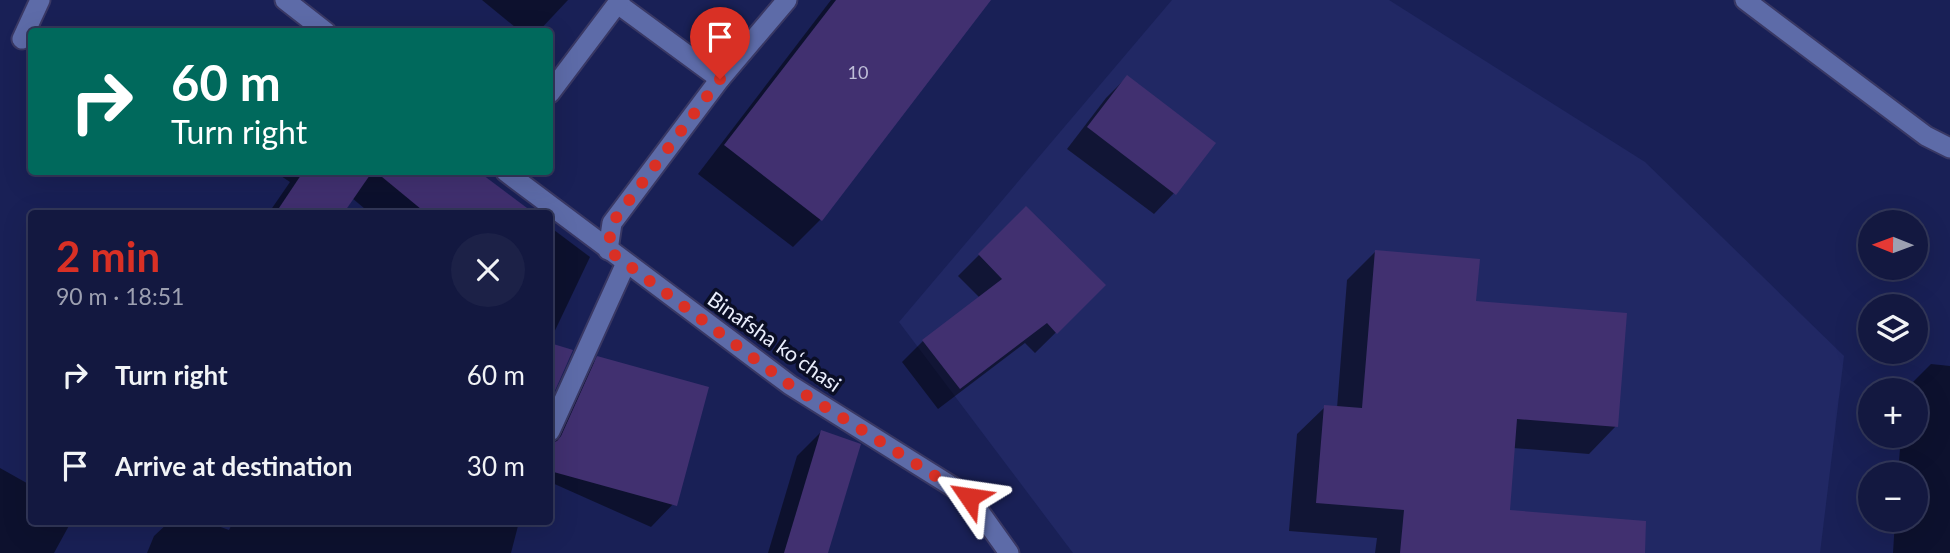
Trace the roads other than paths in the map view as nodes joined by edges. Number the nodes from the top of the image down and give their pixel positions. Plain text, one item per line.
1 (40, 0) edge
2 (285, 0) edge
3 (787, 0) edge
4 (1745, 0) edge
5 (619, 2) edge
6 (321, 28) edge
7 (22, 38) dead end
8 (720, 79) junction
9 (553, 89) edge
10 (1950, 148) edge
11 (510, 175) edge
12 (608, 250) junction
13 (626, 263) junction
14 (553, 423) edge
15 (1009, 553) edge

1 - 7 street
2 - 6 street
3 - 8 street
4 - 10 street
5 - 8 street
5 - 9 street
8 - 12 street
11 - 12 street, Binafsha koʻchasi
12 - 13 street, Binafsha koʻchasi
13 - 14 street
13 - 15 street, Binafsha koʻchasi

